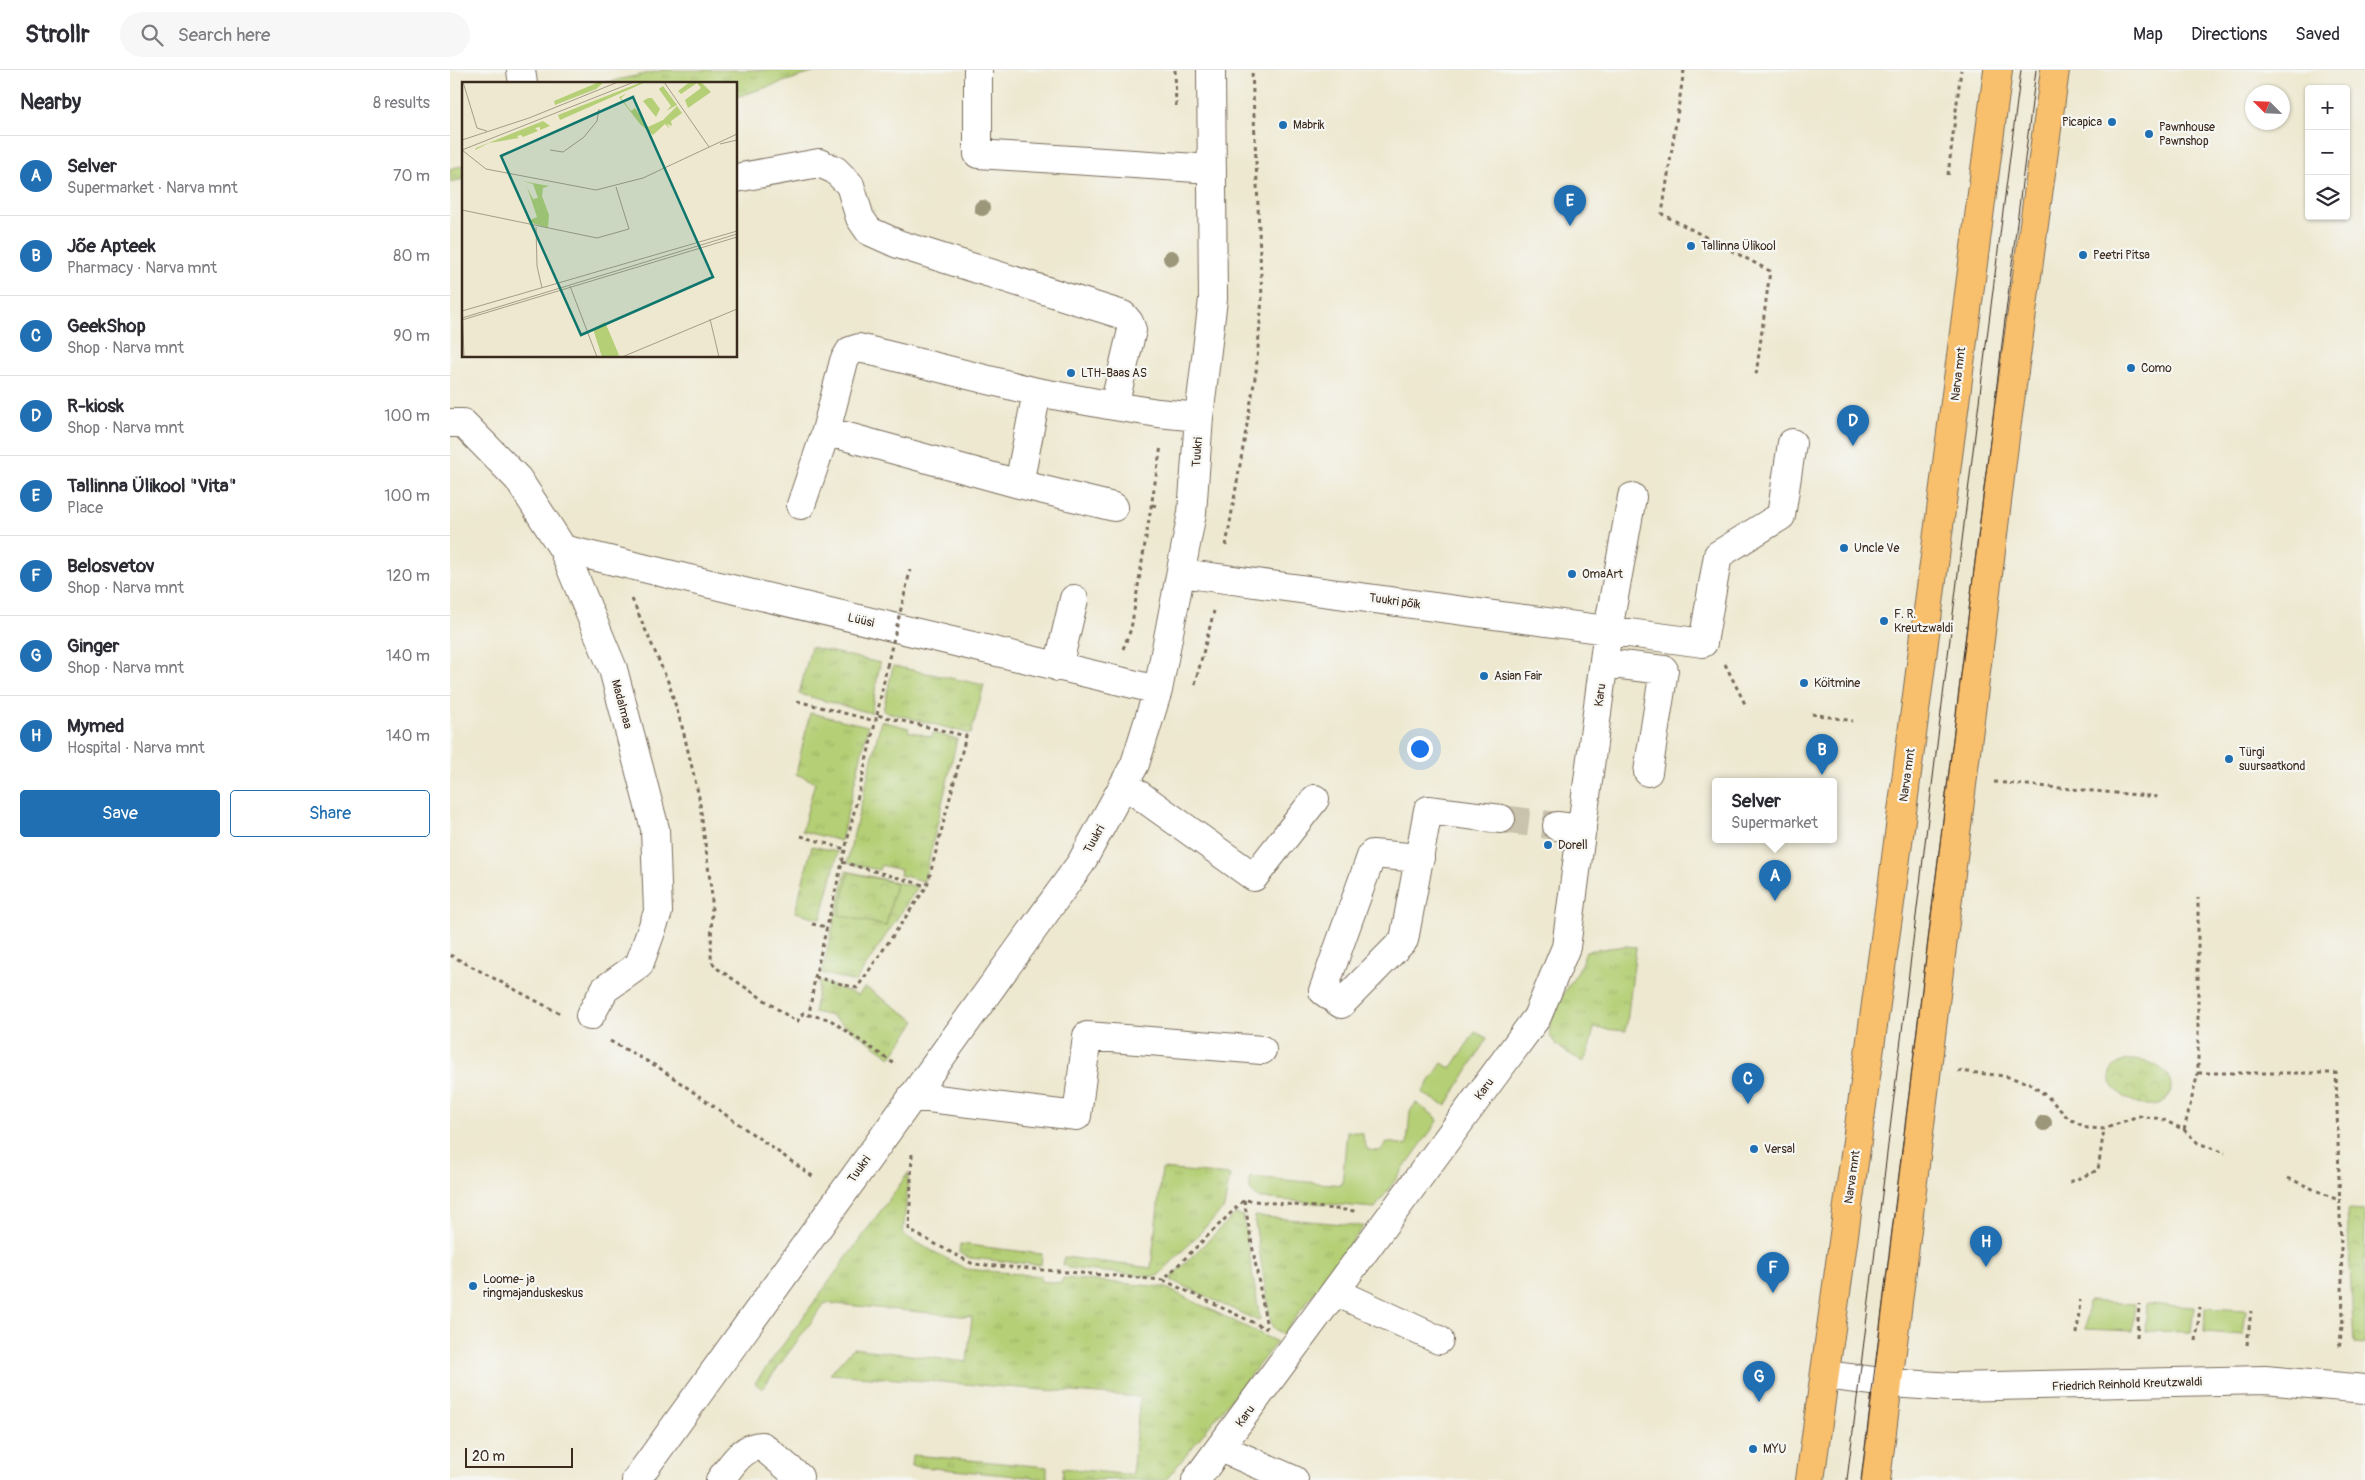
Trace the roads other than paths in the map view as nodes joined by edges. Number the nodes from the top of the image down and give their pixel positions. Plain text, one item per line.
1 (978, 70) edge
2 (1211, 70) edge
3 (1998, 70) edge
4 (2055, 70) edge
5 (1212, 169) junction
6 (738, 178) edge
7 (1037, 392) junction
8 (1114, 406) junction
9 (1199, 417) junction
10 (450, 423) edge
11 (826, 430) junction
12 (1792, 443) dead end
13 (1019, 484) junction
14 (1632, 497) dead end
15 (801, 505) dead end
16 (1114, 507) dead end
17 (563, 549) junction
18 (1181, 573) junction
19 (1074, 599) dead end
20 (1608, 630) junction
21 (1604, 663) junction
22 (1058, 667) junction
23 (1158, 690) junction
24 (1648, 772) dead end
25 (1124, 784) junction
26 (1314, 799) dead end
27 (1501, 819) tunnel mouth
28 (1420, 858) junction
29 (596, 1026) road end
30 (1262, 1050) dead end
31 (912, 1096) junction
32 (1336, 1292) junction
33 (1439, 1340) dead end
34 (1825, 1375) junction
35 (1888, 1383) junction
36 (2365, 1388) edge
37 (1221, 1448) junction
38 (799, 1477) dead end
39 (636, 1480) edge
40 (720, 1480) edge
41 (1196, 1480) edge
42 (1294, 1480) edge
43 (1810, 1480) edge
44 (1876, 1480) edge

1 - 5 street
2 - 5 street, Tuukri
3 - 34 main road, Narva mnt
4 - 35 main road
5 - 9 street, Tuukri
6 - 8 street
7 - 8 street
7 - 11 street
7 - 13 street
8 - 9 street
9 - 18 street, Tuukri
10 - 17 street, Madalmaa
11 - 13 street
11 - 15 street
12 - 20 street, Tuukri põik
13 - 16 street
14 - 20 street, Karu
17 - 22 street, Lüüsi
17 - 29 street, Madalmaa
18 - 20 street, Tuukri põik
18 - 23 street, Tuukri
19 - 22 street
20 - 21 street, Karu
21 - 24 street
21 - 32 street, Karu
22 - 23 street, Lüüsi
23 - 25 street, Tuukri
25 - 26 street
25 - 31 street, Tuukri
27 - 28 street
28 - 28 street
30 - 31 street
31 - 39 street, Tuukri
32 - 33 street
32 - 37 street, Karu
34 - 35 street, Friedrich Reinhold Kreutzwaldi
34 - 43 main road, Narva mnt
35 - 36 street, Friedrich Reinhold Kreutzwaldi
35 - 44 main road
37 - 41 street, Karu
37 - 42 street
38 - 40 street

